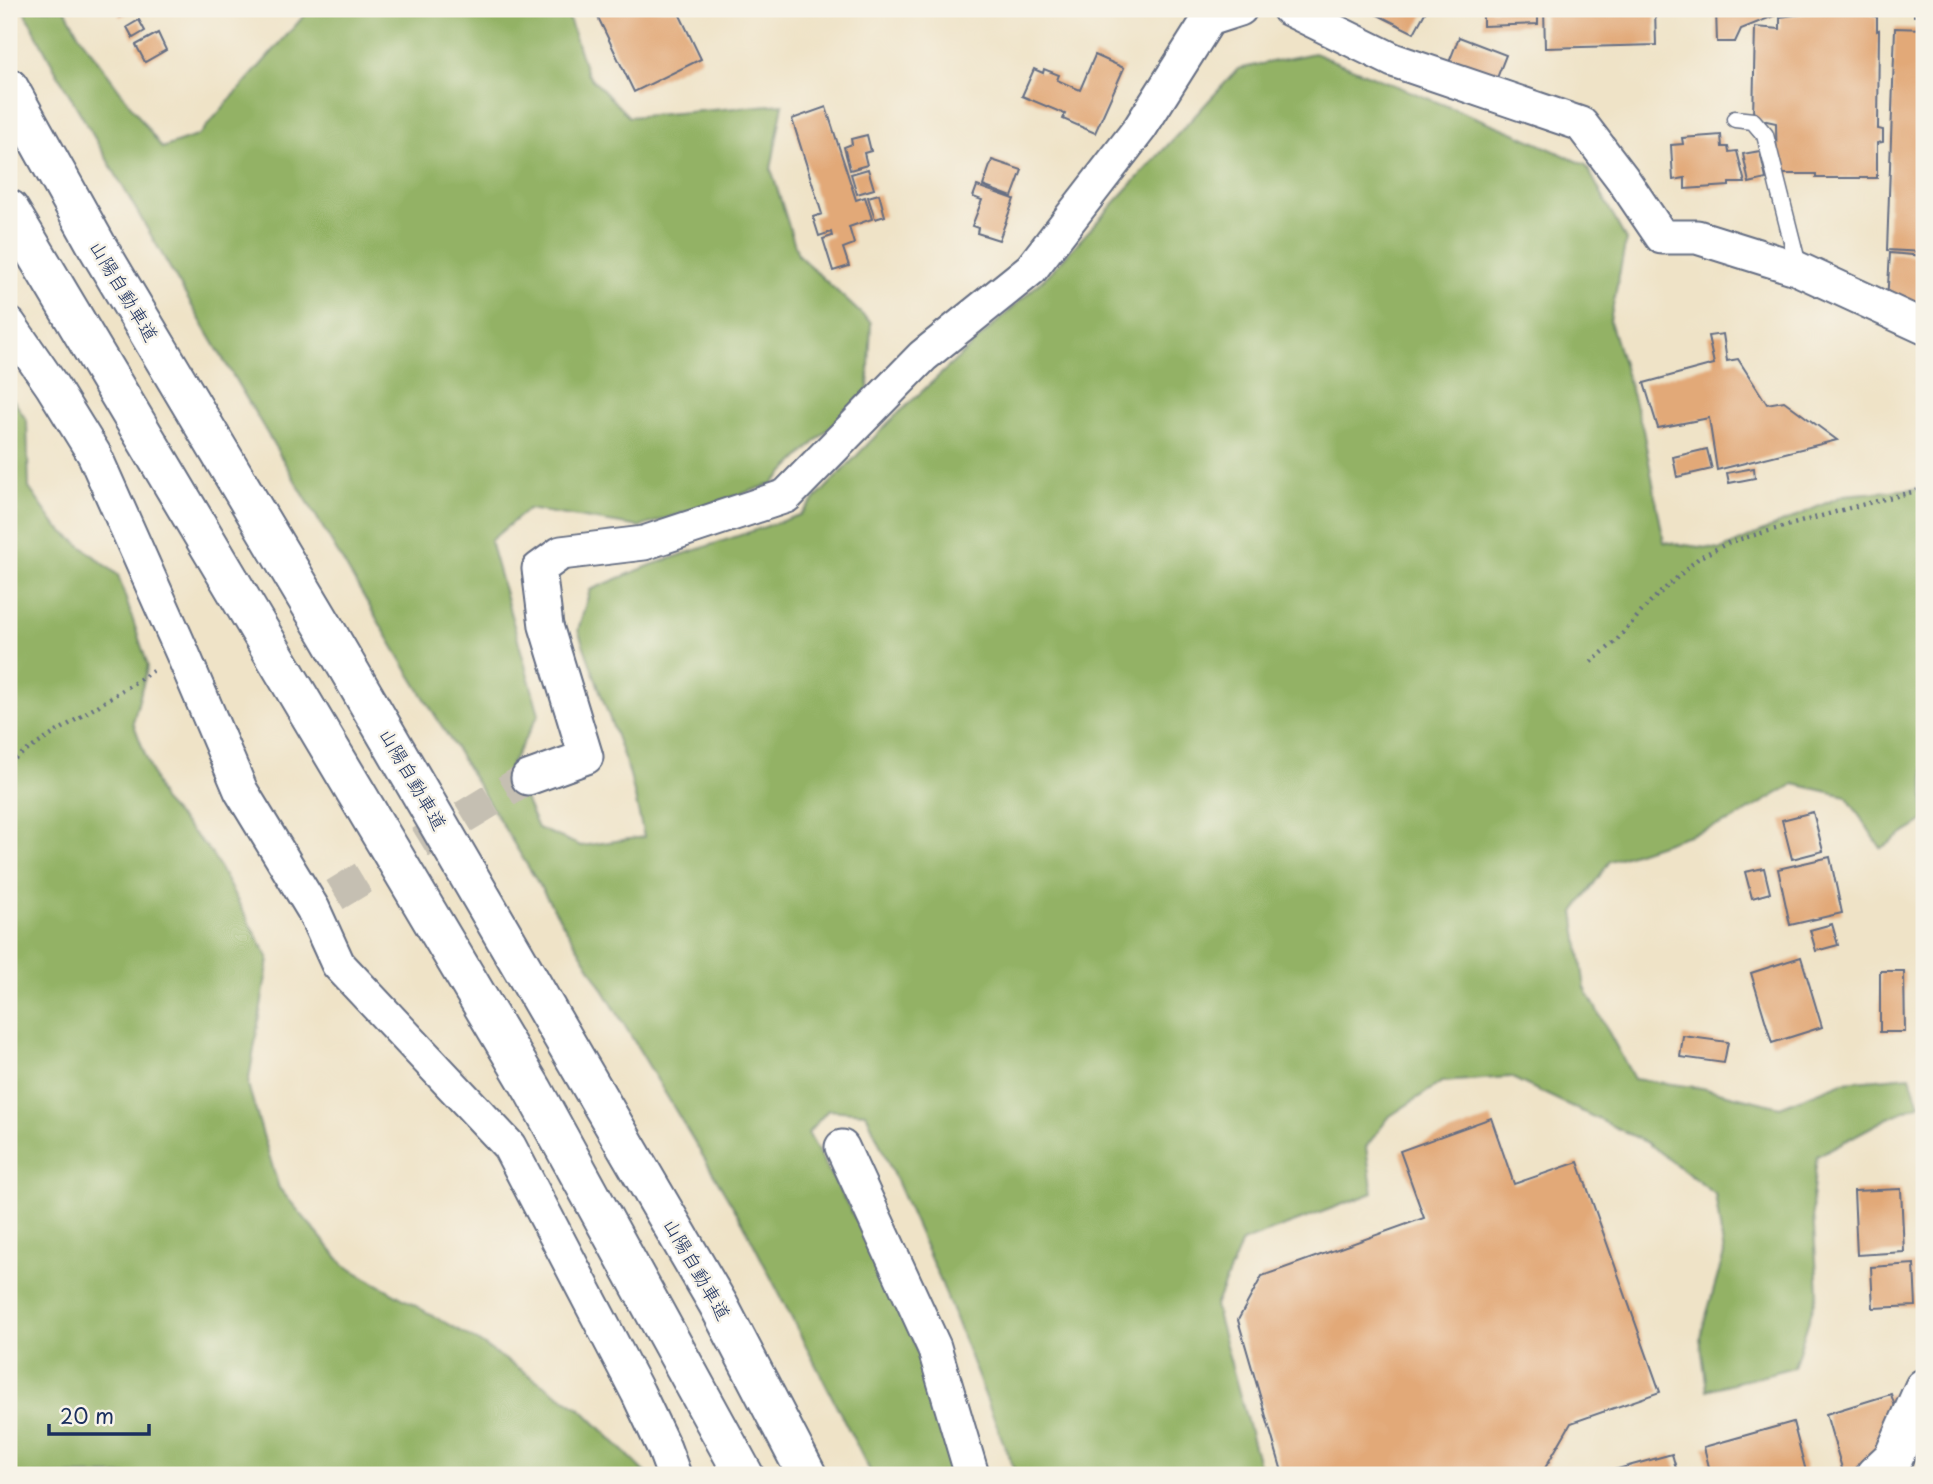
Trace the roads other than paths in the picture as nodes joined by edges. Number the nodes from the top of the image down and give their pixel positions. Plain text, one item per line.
1 (1289, 9) edge
2 (1211, 12) edge
3 (9, 88) edge
4 (1735, 119) dead end
5 (9, 209) edge
6 (1800, 269) junction
7 (9, 324) edge
8 (1924, 327) edge
9 (528, 778) tunnel mouth
10 (842, 1147) dead end
11 (1924, 1388) edge
12 (674, 1475) edge
13 (744, 1475) edge
14 (807, 1475) edge
15 (972, 1475) edge
16 (1875, 1475) edge

1 - 6 street
2 - 9 street
3 - 14 main road, 山陽自動車道
4 - 6 lane
5 - 13 main road
6 - 8 street
7 - 12 street
10 - 15 street
11 - 16 main road

